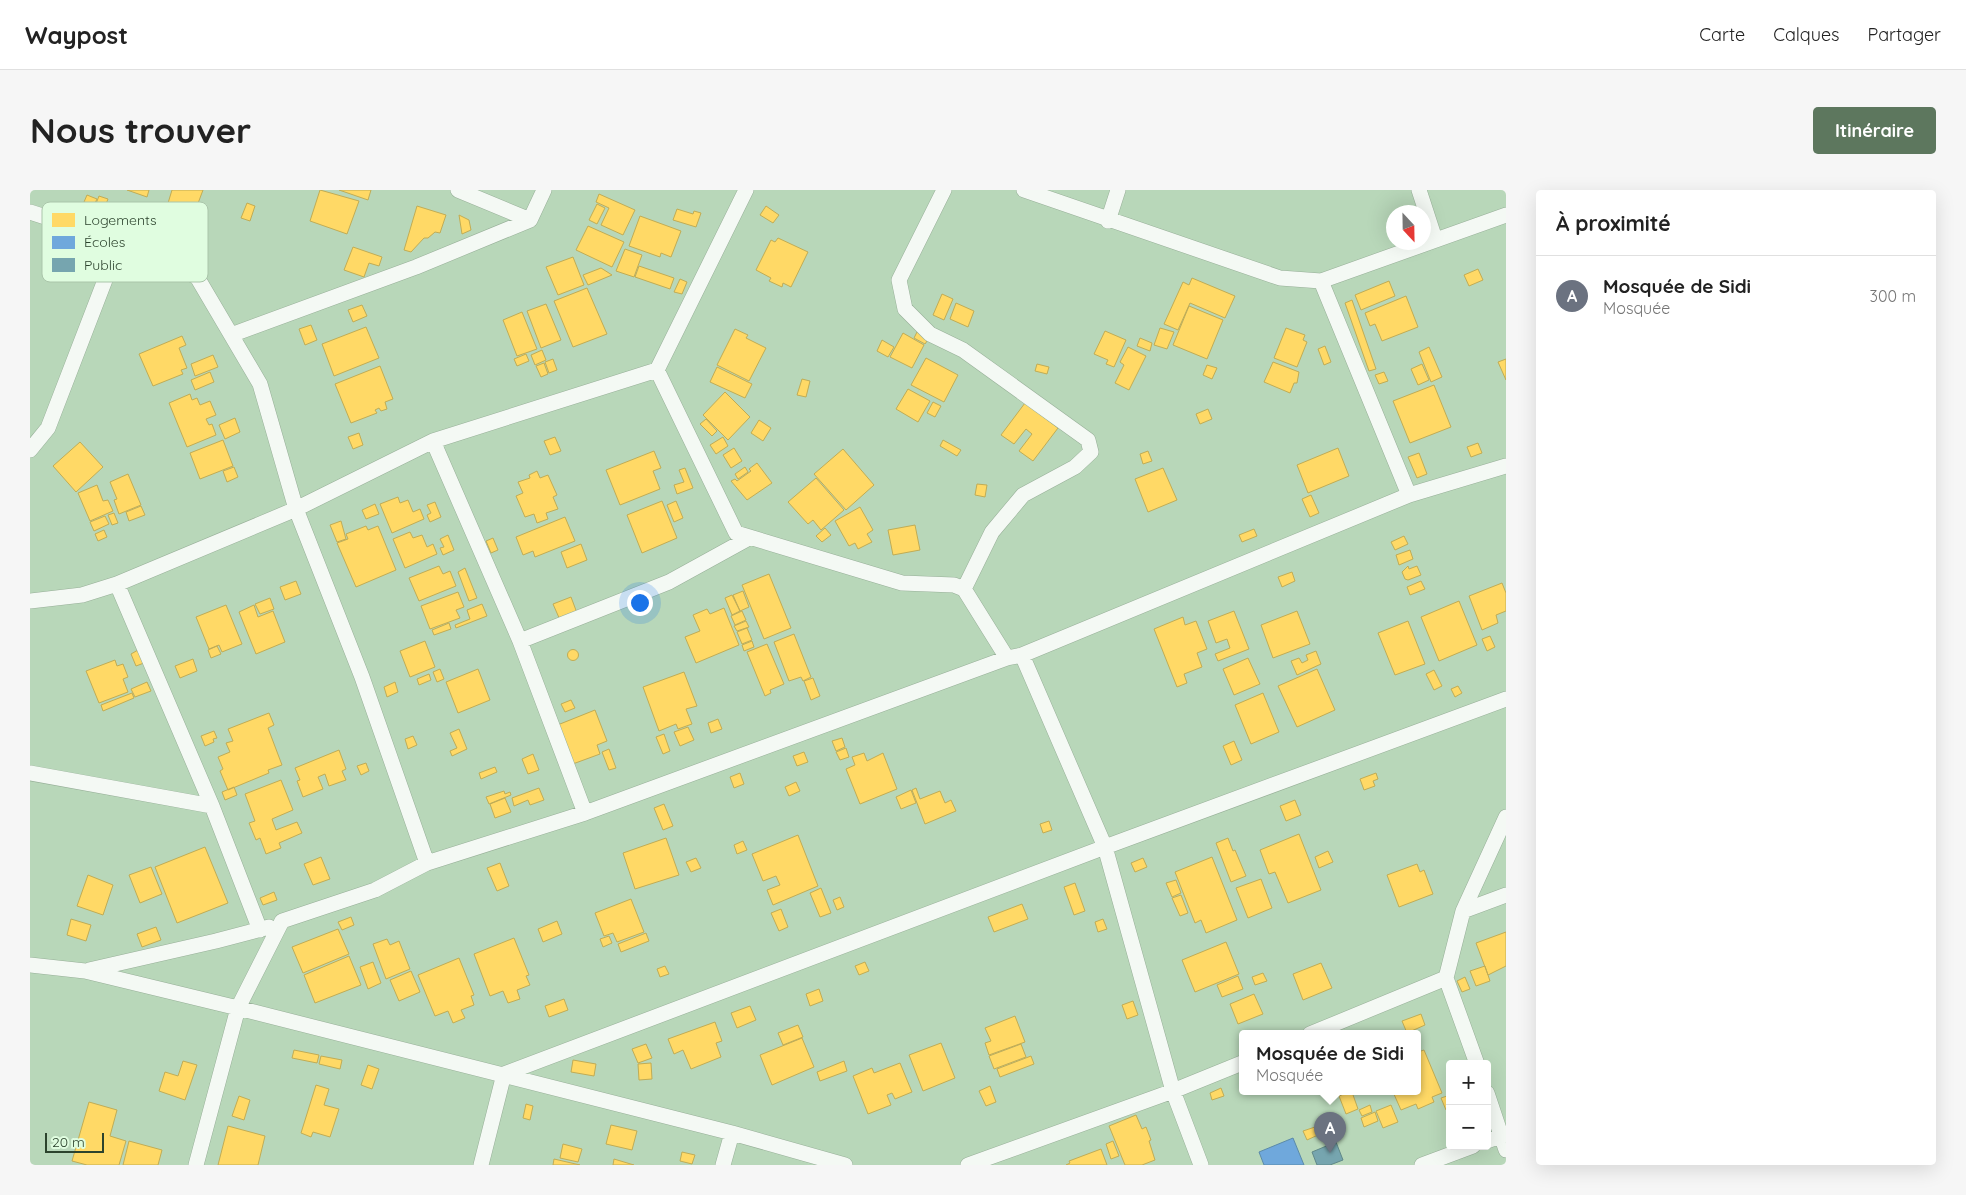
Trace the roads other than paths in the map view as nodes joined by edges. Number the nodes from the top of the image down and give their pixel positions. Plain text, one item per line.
1 (458, 190) edge
2 (544, 190) edge
3 (746, 190) edge
4 (944, 190) edge
5 (1024, 190) edge
6 (1118, 190) edge
7 (1419, 190) edge
8 (30, 212) edge
9 (1506, 215) edge
10 (42, 216) edge
11 (530, 220) junction
12 (1108, 221) junction
13 (1435, 239) junction
14 (1321, 281) junction
15 (104, 282) edge
16 (200, 282) edge
17 (231, 334) junction
18 (657, 370) junction
19 (433, 441) junction
20 (30, 450) edge
21 (1506, 466) edge
22 (1409, 495) junction
23 (296, 509) junction
24 (749, 538) junction
25 (118, 584) junction
26 (964, 589) junction
27 (30, 600) edge
28 (520, 641) junction
29 (1022, 655) junction
30 (1007, 658) junction
31 (1506, 699) edge
32 (30, 773) edge
33 (212, 806) junction
34 (585, 813) junction
35 (1506, 817) edge
36 (1104, 847) junction
37 (427, 863) junction
38 (1506, 895) edge
39 (1463, 912) junction
40 (282, 921) junction
41 (260, 930) junction
42 (30, 966) edge
43 (85, 971) junction
44 (1446, 978) junction
45 (238, 1008) junction
46 (1320, 1030) edge
47 (1476, 1060) edge
48 (1239, 1064) edge
49 (504, 1074) junction
50 (1173, 1092) junction
51 (1491, 1103) edge
52 (732, 1133) junction
53 (1505, 1140) edge
54 (1491, 1141) edge
55 (1463, 1150) edge
56 (196, 1165) edge
57 (482, 1165) edge
58 (723, 1165) edge
59 (845, 1165) edge
60 (968, 1165) edge
61 (1201, 1165) edge
62 (1422, 1165) edge

1 - 11 street
2 - 11 street
3 - 18 street
4 - 26 street
5 - 12 street
6 - 12 street
7 - 13 street
8 - 10 street
9 - 13 street
11 - 17 street
12 - 14 street
13 - 14 street
14 - 22 street
15 - 20 street
16 - 17 street
17 - 23 street
18 - 19 street
18 - 24 street
19 - 23 street
19 - 28 street
21 - 22 street
22 - 29 street
23 - 25 street
23 - 37 street
24 - 26 street
24 - 28 street
25 - 27 street
25 - 33 street
26 - 30 street
28 - 34 street
29 - 30 street
29 - 36 street
30 - 34 street
31 - 36 street
32 - 33 street
33 - 41 street
34 - 37 street
35 - 39 street
36 - 49 street
36 - 50 street
37 - 40 street
38 - 39 street
39 - 44 street
40 - 41 street
40 - 45 street
41 - 43 street
42 - 43 street
43 - 45 street
44 - 46 street
44 - 47 street
45 - 49 street
45 - 56 street
48 - 50 street
49 - 52 street
49 - 57 street
50 - 60 street
50 - 61 street
51 - 53 street
52 - 58 street
52 - 59 street
53 - 54 street
55 - 62 street

